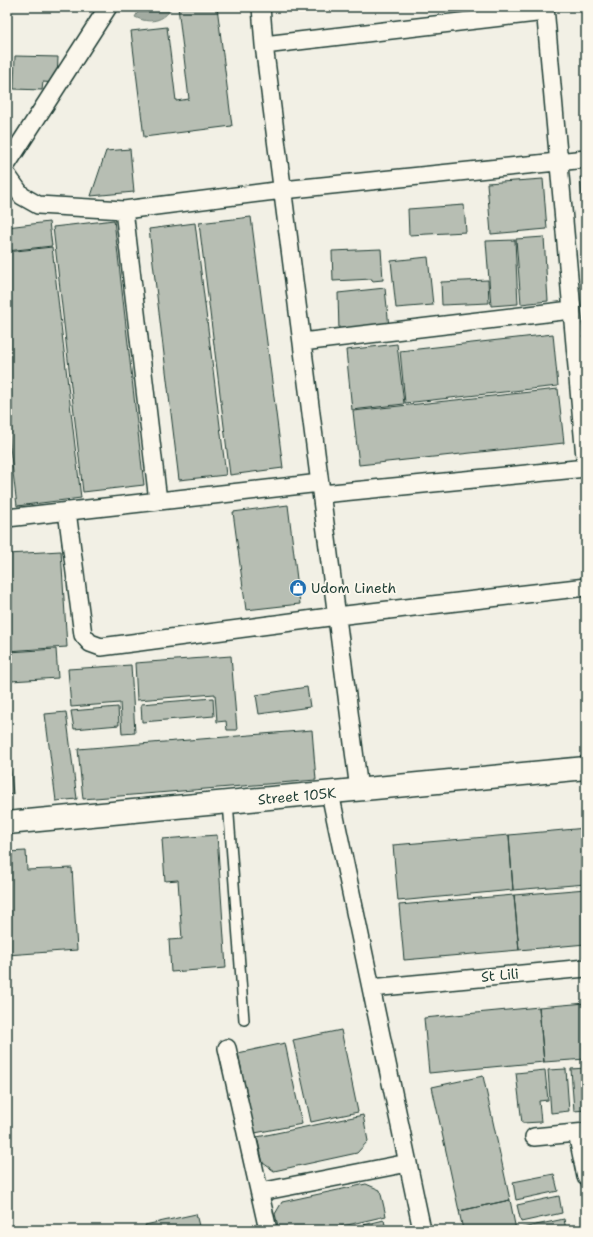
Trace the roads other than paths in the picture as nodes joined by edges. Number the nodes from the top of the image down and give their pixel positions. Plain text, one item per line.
1 (108, 7) edge
2 (261, 7) edge
3 (545, 9) edge
4 (264, 45) junction
5 (586, 159) edge
6 (558, 162) junction
7 (7, 164) edge
8 (7, 174) edge
9 (283, 190) junction
10 (124, 210) junction
11 (571, 310) junction
12 (302, 342) junction
13 (586, 468) edge
14 (321, 489) junction
15 (158, 501) junction
16 (67, 511) junction
17 (7, 518) edge
18 (586, 587) edge
19 (337, 616) junction
20 (586, 768) edge
21 (360, 790) junction
22 (330, 793) junction
23 (228, 802) junction
24 (7, 823) edge
25 (586, 968) edge
26 (371, 988) junction
27 (244, 1020) dead end
28 (227, 1048) dead end
29 (581, 1132) edge
30 (534, 1137) dead end
31 (408, 1163) junction
32 (586, 1177) edge
33 (260, 1192) junction
34 (268, 1230) edge
35 (422, 1230) edge

1 - 7 street
2 - 4 street
3 - 4 street
3 - 6 street
4 - 9 street
5 - 6 street
6 - 9 street
6 - 11 street
8 - 10 street
9 - 10 street
9 - 12 street
10 - 15 street
11 - 12 street
11 - 13 street
12 - 14 street
13 - 14 street
14 - 15 street
14 - 19 street
15 - 16 street
16 - 17 street
16 - 19 street
18 - 19 street
19 - 21 street
20 - 21 main road, Street 105K
21 - 22 main road, Street 105K
22 - 23 main road, Street 105K
22 - 26 street
23 - 24 main road, Street 105K
23 - 27 lane
25 - 26 street
26 - 31 street
28 - 33 street
29 - 30 street
29 - 32 street
31 - 33 street
31 - 35 street
33 - 34 street

